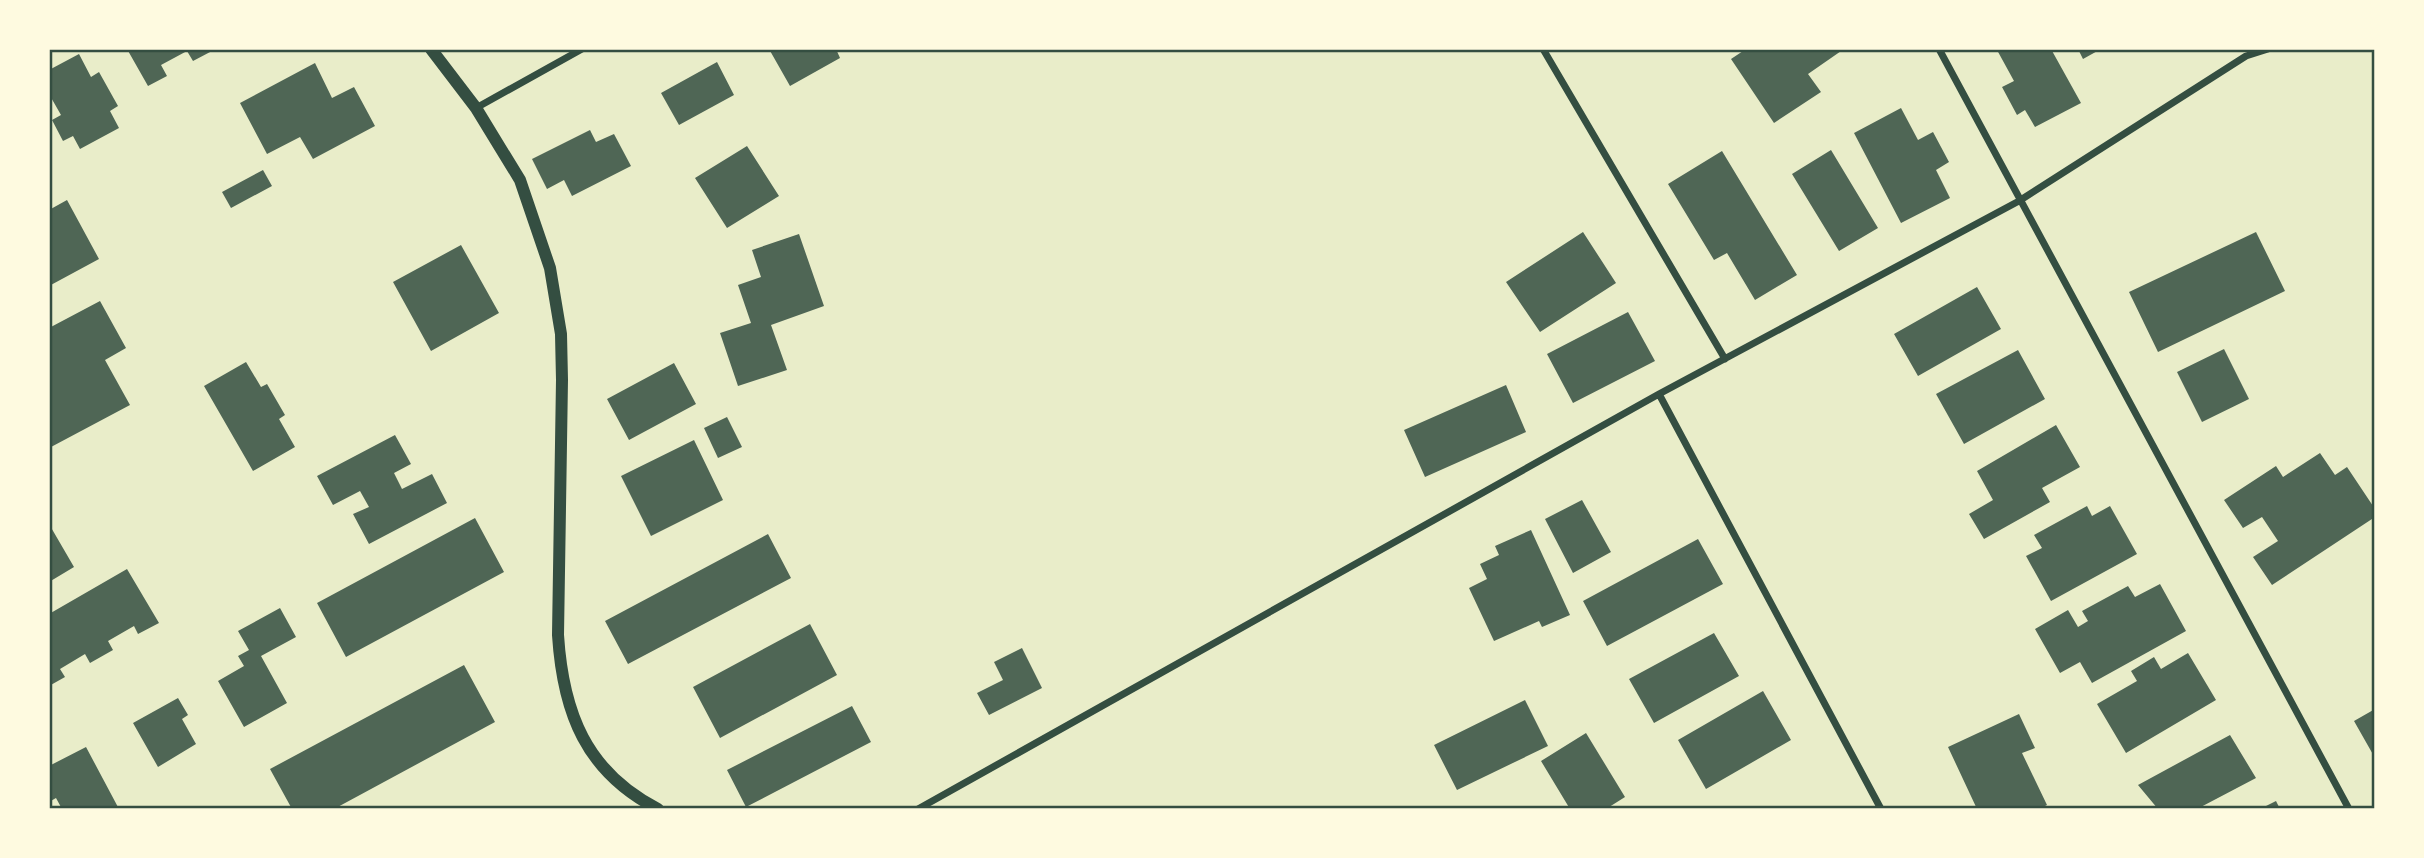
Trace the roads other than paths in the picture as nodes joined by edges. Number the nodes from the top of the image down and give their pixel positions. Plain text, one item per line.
1 (431, 49) edge
2 (582, 49) edge
3 (1543, 49) edge
4 (1940, 49) edge
5 (2268, 49) edge
6 (476, 108) junction
7 (2019, 201) junction
8 (1724, 359) junction
9 (1659, 394) junction
10 (658, 809) edge
11 (918, 809) edge
12 (1881, 809) edge
13 (2349, 809) edge

1 - 6 street
2 - 6 street
3 - 8 street
4 - 7 street
5 - 7 street
6 - 10 street
7 - 8 street
7 - 13 street
8 - 9 street
9 - 11 street
9 - 12 street

